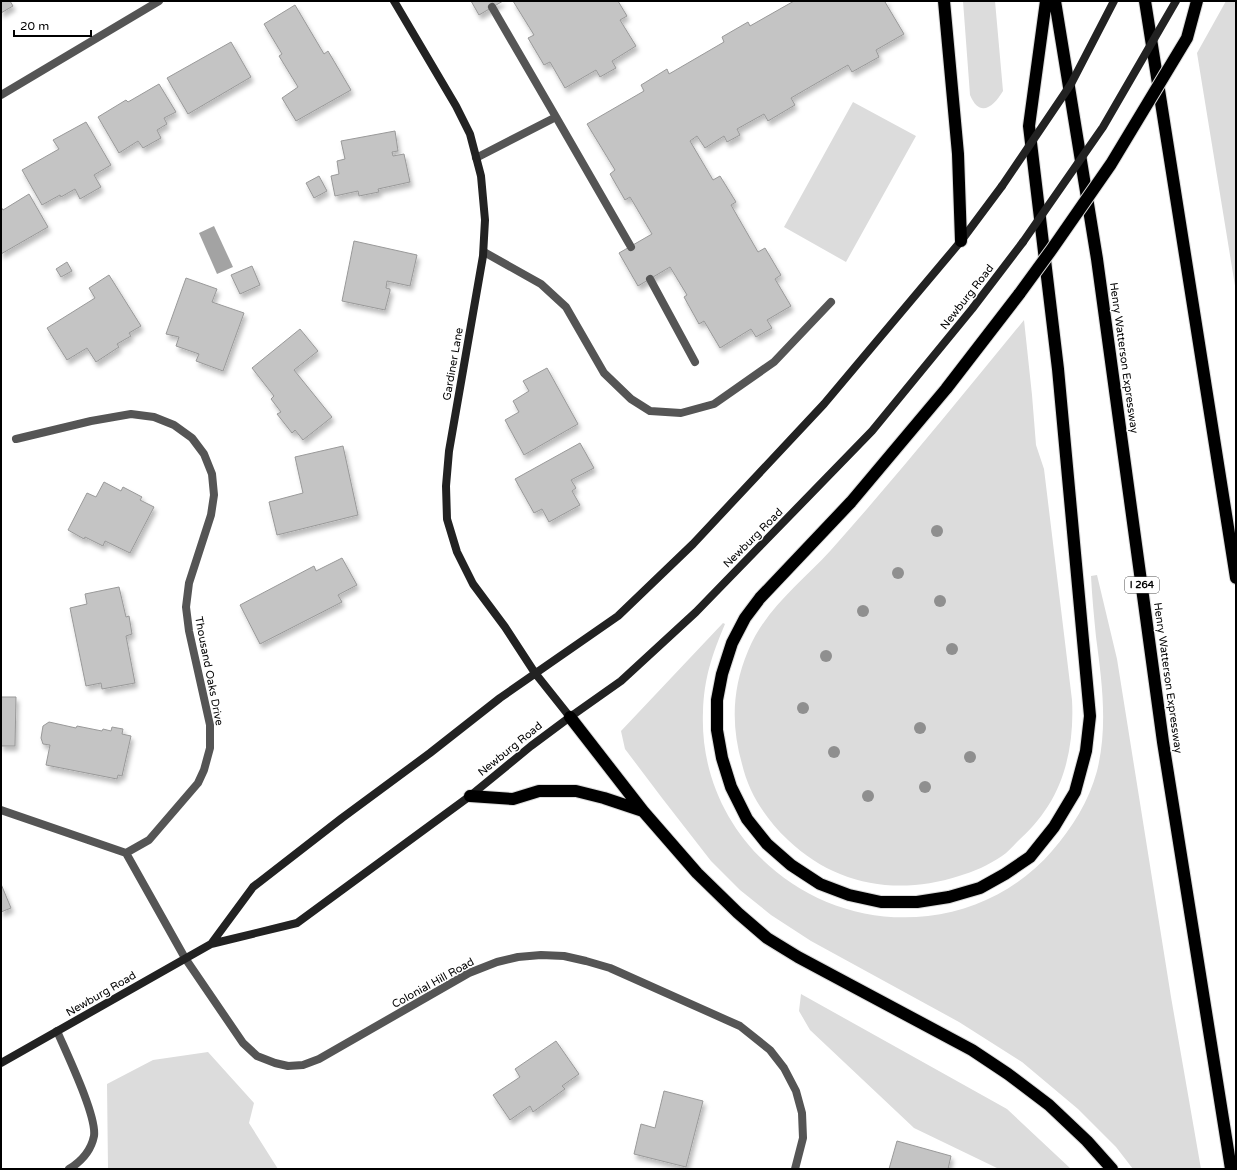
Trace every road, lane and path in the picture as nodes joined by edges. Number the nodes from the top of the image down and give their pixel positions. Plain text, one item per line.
1 (159, 1) edge
2 (394, 1) edge
3 (944, 1) edge
4 (1046, 1) edge
5 (1055, 1) edge
6 (1114, 1) edge
7 (1144, 1) edge
8 (1176, 1) edge
9 (1196, 1) edge
10 (492, 8) dead end
11 (1, 95) edge
12 (556, 117) junction
13 (476, 158) junction
14 (961, 241) junction
15 (631, 247) dead end
16 (484, 252) junction
17 (650, 279) dead end
18 (831, 302) dead end
19 (696, 362) dead end
20 (16, 439) dead end
21 (1236, 578) edge
22 (535, 673) junction
23 (570, 717) junction
24 (470, 796) junction
25 (1, 810) edge
26 (643, 811) junction
27 (126, 853) junction
28 (211, 944) junction
29 (185, 958) junction
30 (57, 1031) junction
31 (1, 1063) edge
32 (69, 1169) edge
33 (795, 1169) edge
34 (1112, 1169) edge
35 (1232, 1169) edge

1 - 11 street
2 - 13 main road, Gardiner Lane
3 - 14 highway
4 - 9 highway, bridge
5 - 35 highway, Henry Watterson Expressway / I 264
6 - 14 main road, Newburg Road, bridge
7 - 21 highway
8 - 23 main road, Newburg Road, bridge
10 - 12 street
12 - 13 street
12 - 15 street
13 - 16 main road, Gardiner Lane
14 - 22 main road, Newburg Road
16 - 18 street
16 - 22 main road, Gardiner Lane
17 - 19 street
20 - 27 street, Thousand Oaks Drive
22 - 23 main road, Gardiner Lane
22 - 28 main road, Newburg Road
23 - 24 main road, Newburg Road
23 - 26 highway
24 - 26 highway
24 - 28 main road, Newburg Road
25 - 27 street
26 - 34 highway
27 - 29 street
28 - 29 main road, Newburg Road
29 - 30 main road, Newburg Road
29 - 33 street, Colonial Hill Road
30 - 31 main road, Newburg Road
30 - 32 street

